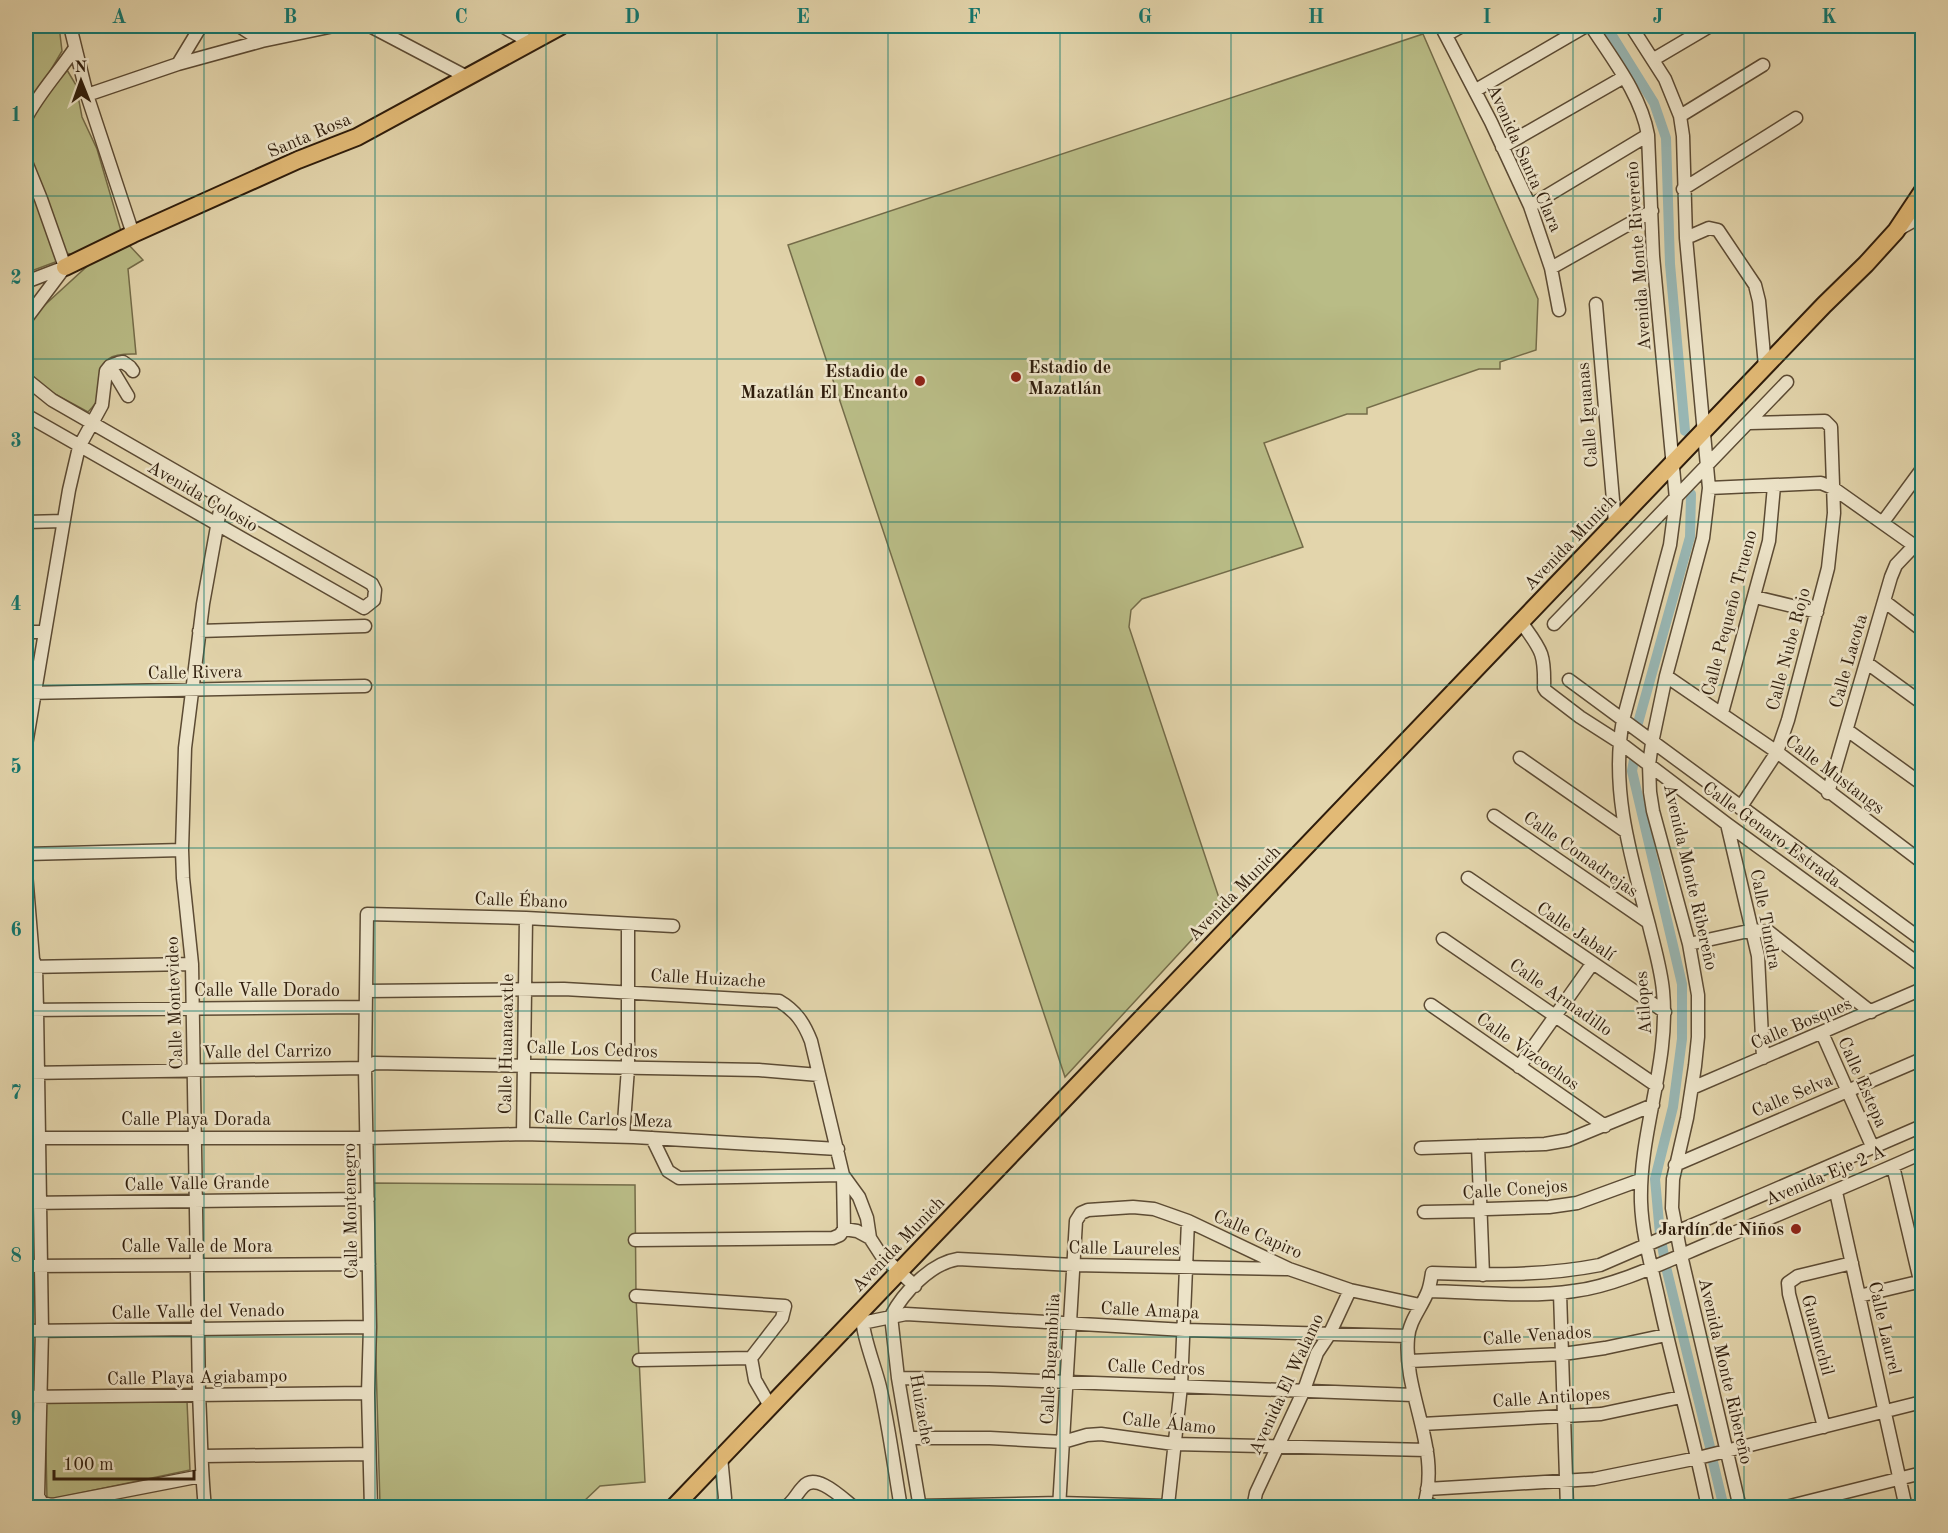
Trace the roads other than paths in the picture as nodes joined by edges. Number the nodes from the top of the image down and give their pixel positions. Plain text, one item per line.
1 (70, 26) edge
2 (201, 26) edge
3 (239, 26) edge
4 (271, 26) edge
5 (334, 26) edge
6 (370, 26) edge
7 (502, 26) edge
8 (1462, 26) edge
9 (1586, 26) edge
10 (1591, 26) edge
11 (1631, 26) edge
12 (1710, 26) edge
13 (548, 28) edge
14 (1444, 30) edge
15 (262, 40) junction
16 (530, 42) junction
17 (75, 48) junction
18 (1654, 60) junction
19 (178, 64) junction
20 (1763, 66) dead end
21 (467, 77) junction
22 (1624, 77) junction
23 (1476, 90) junction
24 (87, 95) junction
25 (1680, 116) junction
26 (26, 118) edge
27 (1796, 118) dead end
28 (1648, 135) junction
29 (1502, 147) junction
30 (26, 162) edge
31 (1683, 189) junction
32 (1923, 192) edge
33 (1530, 206) junction
34 (1652, 211) junction
35 (1923, 216) edge
36 (1896, 231) junction
37 (133, 234) junction
38 (1686, 238) junction
39 (64, 267) junction
40 (1551, 268) junction
41 (26, 282) edge
42 (1596, 304) dead end
43 (1559, 310) dead end
44 (26, 319) edge
45 (110, 366) junction
46 (1765, 366) junction
47 (133, 371) dead end
48 (26, 379) edge
49 (1787, 382) dead end
50 (128, 396) dead end
51 (26, 415) edge
52 (1749, 423) junction
53 (93, 424) junction
54 (1702, 432) junction
55 (79, 447) junction
56 (1672, 463) junction
57 (1707, 467) junction
58 (1921, 474) edge
59 (1774, 486) junction
60 (1708, 488) junction
61 (1833, 488) junction
62 (222, 499) junction
63 (1676, 499) junction
64 (63, 521) junction
65 (26, 522) edge
66 (1883, 522) junction
67 (1615, 523) junction
68 (218, 525) junction
69 (1919, 548) edge
70 (1755, 597) junction
71 (1884, 601) junction
72 (1816, 612) junction
73 (1521, 622) junction
74 (1554, 624) dead end
75 (365, 626) dead end
76 (1923, 630) edge
77 (199, 631) junction
78 (26, 632) edge
79 (45, 632) junction
80 (1867, 663) junction
81 (1666, 676) junction
82 (1569, 680) dead end
83 (365, 686) dead end
84 (193, 691) junction
85 (31, 692) edge
86 (1923, 703) edge
87 (1722, 713) junction
88 (1623, 720) junction
89 (1847, 730) junction
90 (1619, 742) junction
91 (1652, 743) junction
92 (26, 745) edge
93 (1777, 752) junction
94 (1520, 758) dead end
95 (1649, 765) junction
96 (1923, 784) edge
97 (1828, 793) junction
98 (1740, 808) junction
99 (1494, 816) dead end
100 (1727, 824) junction
101 (1625, 831) junction
102 (182, 850) junction
103 (26, 854) edge
104 (1923, 862) edge
105 (26, 873) edge
106 (1468, 878) dead end
107 (367, 914) joint
108 (526, 918) junction
109 (1648, 922) junction
110 (628, 924) junction
111 (673, 926) dead end
112 (1754, 930) junction
113 (1443, 939) dead end
114 (1923, 940) edge
115 (1689, 944) junction
116 (192, 964) junction
117 (1592, 964) junction
118 (1923, 966) edge
119 (31, 967) edge
120 (1923, 989) edge
121 (524, 990) junction
122 (366, 991) junction
123 (628, 993) junction
124 (1431, 1005) dead end
125 (365, 1007) junction
126 (193, 1008) junction
127 (31, 1010) edge
128 (1665, 1012) junction
129 (1871, 1012) junction
130 (1556, 1015) junction
131 (1822, 1033) junction
132 (1763, 1058) junction
133 (1923, 1059) edge
134 (525, 1065) junction
135 (1519, 1067) junction
136 (365, 1068) junction
137 (628, 1068) junction
138 (195, 1071) junction
139 (32, 1072) edge
140 (819, 1075) junction
141 (1657, 1086) junction
142 (1692, 1088) junction
143 (1847, 1091) junction
144 (1653, 1105) junction
145 (1605, 1126) junction
146 (1923, 1126) edge
147 (523, 1134) junction
148 (196, 1137) junction
149 (623, 1137) junction
150 (26, 1138) edge
151 (40, 1138) junction
152 (367, 1138) junction
153 (652, 1138) junction
154 (1478, 1146) junction
155 (1872, 1146) junction
156 (1421, 1148) dead end
157 (838, 1149) junction
158 (1923, 1153) edge
159 (1675, 1165) junction
160 (1893, 1166) junction
161 (843, 1175) junction
162 (1641, 1180) junction
163 (1836, 1192) junction
164 (368, 1199) junction
165 (196, 1201) junction
166 (26, 1203) edge
167 (40, 1203) junction
168 (1479, 1211) junction
169 (1424, 1212) dead end
170 (1082, 1213) joint
171 (1188, 1221) junction
172 (842, 1232) junction
173 (1677, 1232) junction
174 (870, 1238) junction
175 (635, 1240) dead end
176 (1648, 1245) junction
177 (1681, 1255) junction
178 (1852, 1263) junction
179 (197, 1264) junction
180 (369, 1264) junction
181 (41, 1265) junction
182 (1073, 1265) junction
183 (26, 1266) edge
184 (1187, 1268) junction
185 (1652, 1268) junction
186 (1290, 1269) junction
187 (898, 1272) junction
188 (1483, 1275) junction
189 (1922, 1284) edge
190 (915, 1286) junction
191 (1350, 1290) junction
192 (1428, 1291) junction
193 (1560, 1293) junction
194 (636, 1296) dead end
195 (1859, 1296) junction
196 (1420, 1305) junction
197 (862, 1316) junction
198 (891, 1316) junction
199 (1070, 1324) junction
200 (370, 1327) junction
201 (198, 1329) junction
202 (1185, 1330) junction
203 (26, 1331) edge
204 (42, 1331) junction
205 (1329, 1335) junction
206 (1666, 1335) junction
207 (1408, 1336) junction
208 (1563, 1354) junction
209 (751, 1358) junction
210 (639, 1360) dead end
211 (896, 1361) junction
212 (1410, 1361) junction
213 (875, 1364) junction
214 (898, 1378) junction
215 (1068, 1382) junction
216 (1181, 1386) junction
217 (1304, 1390) junction
218 (368, 1393) junction
219 (199, 1394) junction
220 (1413, 1395) junction
221 (26, 1397) edge
222 (39, 1397) junction
223 (1681, 1397) junction
224 (1923, 1402) edge
225 (770, 1406) junction
226 (1885, 1412) junction
227 (1564, 1416) junction
228 (906, 1424) junction
229 (1422, 1424) junction
230 (888, 1425) junction
231 (1824, 1427) junction
232 (910, 1438) junction
233 (1063, 1442) junction
234 (1174, 1444) junction
235 (1277, 1448) junction
236 (1427, 1450) junction
237 (1726, 1451) junction
238 (369, 1454) junction
239 (203, 1456) junction
240 (721, 1457) junction
241 (1698, 1458) junction
242 (1923, 1473) edge
243 (201, 1476) junction
244 (1900, 1479) junction
245 (1566, 1482) junction
246 (1256, 1493) junction
247 (1425, 1499) edge
248 (726, 1504) edge
249 (1059, 1505) edge
250 (1168, 1506) junction
251 (920, 1507) edge
252 (1253, 1507) edge
253 (205, 1508) edge
254 (371, 1508) edge
255 (673, 1508) edge
256 (784, 1508) edge
257 (855, 1508) edge
258 (901, 1508) edge
259 (1240, 1508) edge
260 (1260, 1508) edge
261 (1438, 1508) edge
262 (1567, 1508) edge
263 (1708, 1508) edge
264 (1740, 1508) edge
265 (1782, 1508) edge
266 (1906, 1508) edge

1 - 17 street
2 - 19 street
3 - 15 street
4 - 15 street
5 - 15 street
6 - 21 street
7 - 16 street
8 - 14 street
9 - 23 street
10 - 22 street, Avenida Monte Rivereño
11 - 18 street
12 - 18 street
13 - 16 main road, Santa Rosa
14 - 23 street, Avenida Santa Clara
15 - 19 street
16 - 21 main road, Santa Rosa
17 - 24 street
17 - 26 street
18 - 25 street
19 - 24 street
20 - 25 street
21 - 37 main road, Santa Rosa
22 - 28 street, Avenida Monte Rivereño
22 - 29 street
23 - 29 street, Avenida Santa Clara
24 - 37 street
25 - 31 street
27 - 31 street
28 - 33 street
28 - 34 street, Avenida Monte Rivereño
29 - 33 street, Avenida Santa Clara
30 - 39 street
31 - 38 street
32 - 36 main road, Avenida Munich
33 - 40 street, Avenida Santa Clara
34 - 40 street
34 - 56 street, Avenida Monte Rivereño
35 - 36 street
36 - 46 main road, Avenida Munich
37 - 39 main road, Santa Rosa
38 - 46 street
38 - 54 street
39 - 41 street
39 - 44 street
40 - 43 street, Avenida Santa Clara
42 - 67 street, Calle Iguanas
45 - 47 street
45 - 50 street
45 - 53 street
46 - 54 main road, Avenida Munich
48 - 53 street, Avenida Colosio
49 - 52 street
51 - 55 street, Avenida Colosio
52 - 57 street
52 - 61 street, Calle Nube Rojo
53 - 55 street
53 - 62 street, Avenida Colosio
54 - 56 main road, Avenida Munich
54 - 57 street
55 - 64 street
55 - 68 street, Avenida Colosio
56 - 63 street, Avenida Monte Rivereño
56 - 67 main road, Avenida Munich
57 - 60 street, Avenida Monte Ribereño
57 - 63 street
58 - 66 street
59 - 60 street
59 - 61 street
59 - 70 street, Calle Pequeño Trueno
60 - 81 street, Avenida Monte Ribereño
61 - 66 street
61 - 72 street, Calle Nube Rojo
62 - 68 street, Calle Montevideo
62 - 68 street, Avenida Colosio
63 - 74 street
63 - 88 street, Atilopes
64 - 65 street
64 - 79 street
66 - 69 street
67 - 73 main road, Avenida Munich
68 - 77 street, Calle Montevideo
69 - 71 street, Calle Lacota
70 - 72 street
70 - 87 street, Calle Pequeño Trueno
71 - 76 street
71 - 80 street, Calle Lacota
72 - 93 street, Calle Nube Rojo
73 - 90 street, Calle Genaro Estrada
73 - 187 main road, Avenida Munich
75 - 77 street
77 - 84 street, Calle Montevideo
78 - 79 street
79 - 85 street
80 - 86 street
80 - 89 street, Calle Lacota
81 - 87 street, Calle Mustangs
81 - 91 street, Avenida Monte Ribereño
82 - 88 street, Calle Genaro Estrada
83 - 84 street, Calle Rivera
84 - 85 street, Calle Rivera
84 - 102 street, Calle Montevideo
85 - 92 street
87 - 93 street, Calle Mustangs
88 - 90 street, Atilopes
88 - 91 street, Calle Genaro Estrada
89 - 96 street
89 - 97 street, Calle Lacota
90 - 95 street, Calle Genaro Estrada
90 - 101 street, Atilopes
91 - 95 street, Avenida Monte Ribereño
91 - 98 street, Calle Genaro Estrada
93 - 97 street, Calle Mustangs
93 - 98 street, Calle Nube Rojo
94 - 101 street
95 - 100 street, Calle Genaro Estrada
95 - 115 street, Avenida Monte Ribereño
97 - 104 street, Calle Mustangs
98 - 114 street, Calle Genaro Estrada
99 - 109 street, Calle Comadrejas
100 - 112 street, Calle Tundra
100 - 118 street, Calle Genaro Estrada
101 - 109 street, Atilopes
102 - 103 street
102 - 116 street, Calle Montevideo
105 - 119 street
106 - 117 street, Calle Jabalí
107 - 108 street, Calle Ébano
107 - 122 street, Calle Montenegro
108 - 110 street, Calle Ébano
108 - 121 street, Calle Huanacaxtle
109 - 128 street, Atilopes
110 - 111 street, Calle Ébano
110 - 123 street
112 - 115 street
112 - 129 street
112 - 132 street, Calle Tundra
113 - 130 street, Calle Armadillo
115 - 142 street, Avenida Monte Ribereño
116 - 119 street
116 - 126 street, Calle Montevideo
117 - 128 street, Calle Jabalí
117 - 130 street
119 - 127 street
120 - 129 street, Calle Bosques
121 - 122 street, Calle Huizache
121 - 123 street, Calle Huizache
121 - 134 street, Calle Huanacaxtle
122 - 125 street, Calle Montenegro
123 - 137 street
123 - 140 street, Calle Huizache
124 - 135 street, Calle Vizcochos
125 - 126 street, Calle Valle Dorado
125 - 136 street, Calle Montenegro
126 - 127 street, Calle Valle Dorado
126 - 138 street, Calle Montevideo
127 - 139 street
128 - 141 street, Atilopes
129 - 131 street, Calle Bosques
130 - 135 street
130 - 141 street, Calle Armadillo
131 - 132 street, Calle Bosques
131 - 143 street, Calle Estepa
132 - 142 street, Calle Bosques
133 - 143 street, Calle Selva
134 - 136 street, Calle Los Cedros
134 - 137 street, Calle Los Cedros
134 - 147 street, Calle Huanacaxtle
135 - 145 street, Calle Vizcochos
136 - 138 street, Valle del Carrizo
136 - 152 street, Calle Montenegro
137 - 140 street, Calle Los Cedros
137 - 149 street
138 - 139 street, Valle del Carrizo
138 - 148 street, Calle Montevideo
139 - 151 street
140 - 157 street, Calle Huizache
141 - 144 street, Atilopes
142 - 159 street, Avenida Monte Ribereño
143 - 155 street, Calle Estepa
143 - 159 street, Calle Selva
144 - 145 street
144 - 162 street, Atilopes
145 - 154 street
146 - 155 street, Avenida Eje 2 A
147 - 149 street, Calle Carlos Meza
147 - 152 street, Calle Carlos Meza
148 - 151 street, Calle Playa Dorada
148 - 152 street, Calle Playa Dorada
148 - 165 street, Calle Montevideo
149 - 153 street, Calle Carlos Meza
150 - 151 street, Calle Playa Dorada
151 - 167 street
152 - 164 street, Calle Montenegro
153 - 157 street, Calle Carlos Meza
153 - 161 street
154 - 156 street
154 - 168 street
155 - 173 street, Avenida Eje 2 A
157 - 161 street, Calle Huizache
158 - 160 street, Avenida Eje 2 A
159 - 173 street, Avenida Monte Ribereño
160 - 163 street, Avenida Eje 2 A
160 - 189 street
161 - 172 street
161 - 174 street, Calle Huizache
162 - 168 street, Calle Conejos
162 - 176 street, Atilopes
163 - 177 street, Avenida Eje 2 A
163 - 178 street, Calle Laurel
164 - 165 street, Calle Valle Grande
164 - 180 street, Calle Montenegro
165 - 167 street, Calle Valle Grande
165 - 179 street, Calle Montevideo
166 - 167 street, Calle Valle Grande
167 - 181 street
168 - 169 street, Calle Conejos
168 - 188 street
170 - 171 street, Calle Capiro
170 - 182 street, Calle Bugambilia
171 - 184 street
171 - 186 street, Calle Capiro
172 - 174 street
172 - 175 street
173 - 176 street, Avenida Eje 2 A
173 - 177 street, Avenida Monte Ribereño
174 - 187 street, Calle Huizache
176 - 185 street, Atilopes
176 - 188 street, Avenida Eje 2 A
177 - 185 street, Avenida Eje 2 A
177 - 237 street, Avenida Monte Ribereño
178 - 195 street, Calle Laurel
178 - 231 street, Guamuchil
179 - 180 street, Calle Valle de Mora
179 - 181 street, Calle Valle de Mora
179 - 201 street, Calle Montevideo
180 - 200 street, Calle Montenegro
181 - 183 street, Calle Valle de Mora
181 - 204 street
182 - 184 street, Calle Laureles
182 - 190 street, Calle Laureles
182 - 199 street, Calle Bugambilia
184 - 186 street, Calle Laureles
184 - 202 street
185 - 193 street, Avenida Eje 2 A
185 - 206 street, Atilopes
186 - 191 street, Calle Capiro
187 - 190 street, Calle Huizache
187 - 197 main road, Avenida Munich
188 - 192 street, Avenida Eje 2 A
189 - 195 street
190 - 198 street
191 - 196 street, Calle Capiro
191 - 205 street, Avenida El Walamo
192 - 193 street, Avenida Eje 2 A
192 - 196 street
193 - 208 street
194 - 209 street
195 - 226 street, Calle Laurel
196 - 207 street
197 - 198 street, Calle Amapa
197 - 213 street, Huizache
197 - 225 main road, Avenida Munich
198 - 199 street, Calle Amapa
198 - 211 street, Huizache
199 - 202 street, Calle Amapa
199 - 215 street, Calle Bugambilia
200 - 201 street, Calle Valle del Venado
200 - 218 street, Calle Montenegro
201 - 204 street, Calle Valle del Venado
201 - 219 street, Calle Montevideo
202 - 205 street, Calle Amapa
202 - 216 street
203 - 204 street, Calle Valle del Venado
204 - 222 street
205 - 207 street, Calle Amapa
205 - 217 street, Avenida El Walamo
206 - 208 street, Calle Venados
206 - 223 street, Atilopes
207 - 212 street
208 - 212 street, Calle Venados
208 - 227 street
209 - 210 street
209 - 225 street
211 - 213 street
211 - 214 street, Huizache
212 - 220 street
213 - 230 street, Huizache
214 - 215 street, Calle Cedros
214 - 228 street, Huizache
215 - 216 street, Calle Cedros
215 - 233 street, Calle Bugambilia
216 - 217 street, Calle Cedros
216 - 234 street
217 - 220 street, Calle Cedros
217 - 235 street, Avenida El Walamo
218 - 219 street, Calle Playa Agiabampo
218 - 238 street, Calle Montenegro
219 - 222 street, Calle Playa Agiabampo
219 - 239 street, Calle Montevideo
220 - 229 street
221 - 222 street, Calle Playa Agiabampo
222 - 243 street
223 - 227 street, Calle Antilopes
223 - 241 street, Atilopes
224 - 226 street
225 - 240 main road, Avenida Munich
226 - 231 street
226 - 244 street, Calle Laurel
227 - 229 street, Calle Antilopes
227 - 245 street
228 - 230 street
228 - 232 street, Huizache
229 - 236 street
230 - 258 street, Huizache
231 - 237 street
232 - 233 street, Calle Álamo
232 - 251 street, Huizache
233 - 234 street, Calle Álamo
233 - 249 street, Calle Bugambilia
234 - 235 street, Calle Álamo
234 - 250 street
235 - 236 street, Calle Álamo
235 - 246 street, Avenida El Walamo
236 - 247 street
237 - 241 street
237 - 264 street, Avenida Monte Ribereño
238 - 239 street
238 - 254 street, Calle Montenegro
239 - 243 street, Calle Montevideo
240 - 248 street
240 - 255 main road, Avenida Munich
241 - 245 street
241 - 263 street, Atilopes
242 - 244 street
243 - 253 street, Calle Montevideo
244 - 265 street
244 - 266 street, Calle Laurel
245 - 247 street
245 - 262 street
246 - 252 street, Avenida El Walamo
246 - 259 street, Avenida El Walamo
247 - 261 street
249 - 250 street
249 - 251 street
250 - 259 street
252 - 259 street
252 - 260 street
256 - 257 street

